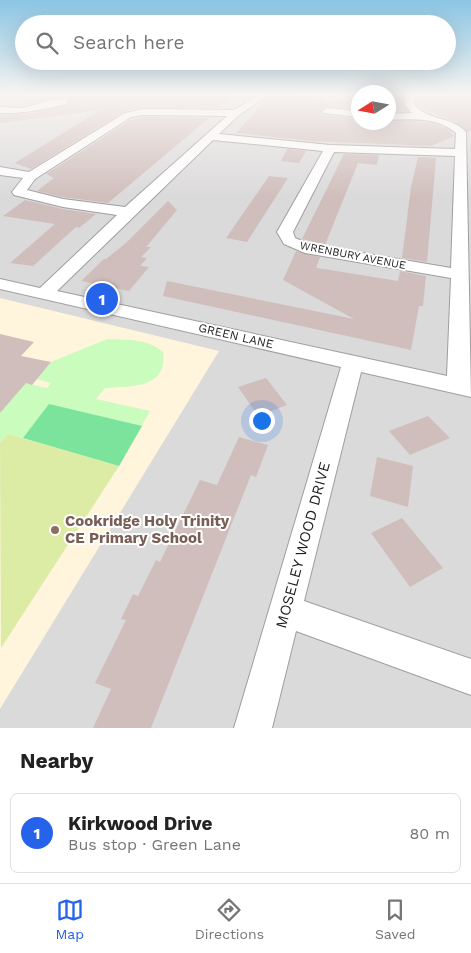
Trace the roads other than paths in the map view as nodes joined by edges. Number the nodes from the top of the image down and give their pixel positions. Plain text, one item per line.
1 (105, 129) edge
2 (219, 129) edge
3 (458, 129) edge
4 (212, 136) junction
5 (330, 148) junction
6 (465, 151) edge
7 (0, 171) edge
8 (31, 176) junction
9 (128, 212) junction
10 (461, 275) junction
11 (0, 284) edge
12 (45, 293) junction
13 (353, 362) junction
14 (465, 387) edge
15 (285, 611) junction
16 (471, 676) edge
17 (253, 728) edge

1 - 8 street
2 - 4 street
3 - 6 street
4 - 5 street
4 - 9 street
5 - 6 street
5 - 10 street, WRENBURY AVENUE
6 - 10 street
7 - 8 street
8 - 9 street
9 - 12 street
10 - 14 street
11 - 12 street, GREEN LANE
12 - 13 street, GREEN LANE
13 - 14 street, GREEN LANE
13 - 15 street, MOSELEY WOOD DRIVE
15 - 16 street
15 - 17 street, MOSELEY WOOD DRIVE

